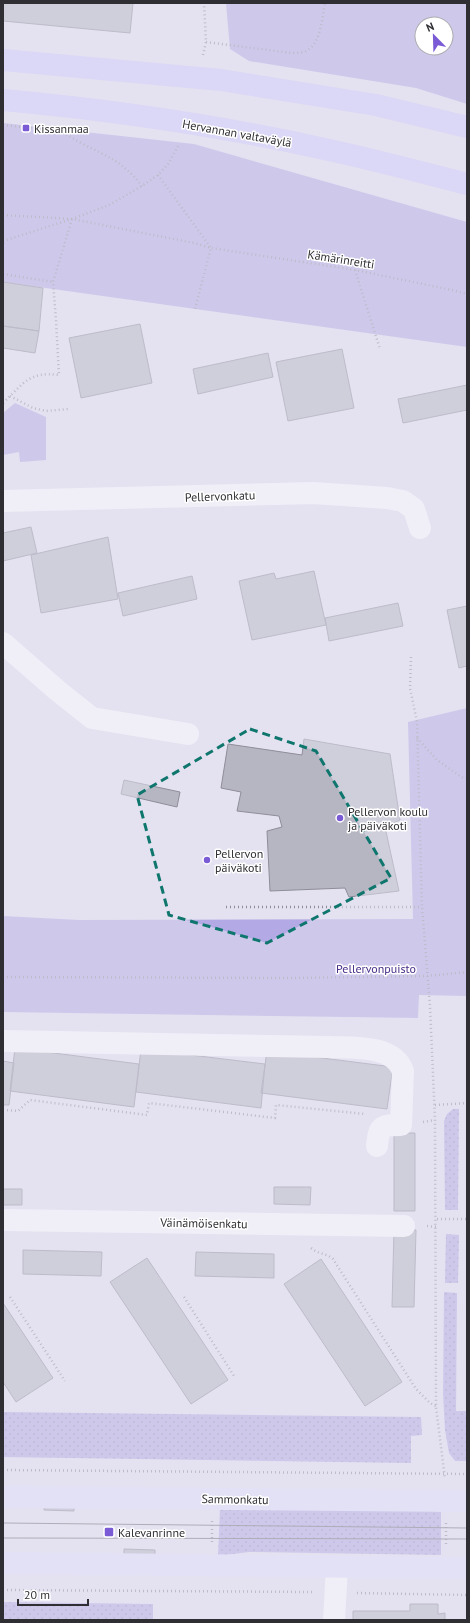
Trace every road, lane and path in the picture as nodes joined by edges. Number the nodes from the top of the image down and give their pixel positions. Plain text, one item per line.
1 (204, 3) edge
2 (325, 3) edge
3 (206, 42) junction
4 (203, 56) dead end
5 (3, 60) edge
6 (3, 100) edge
7 (3, 125) edge
8 (467, 127) edge
9 (178, 146) dead end
10 (158, 175) junction
11 (467, 184) edge
12 (142, 186) junction
13 (3, 215) edge
14 (72, 220) junction
15 (3, 241) edge
16 (211, 248) junction
17 (355, 270) junction
18 (3, 274) edge
19 (53, 282) junction
20 (467, 294) edge
21 (195, 309) dead end
22 (380, 349) dead end
23 (10, 396) junction
24 (3, 402) edge
25 (68, 409) dead end
26 (3, 501) edge
27 (420, 528) dead end
28 (3, 643) edge
29 (411, 657) dead end
30 (188, 734) dead end
31 (417, 737) junction
32 (467, 778) edge
33 (226, 907) dead end
34 (422, 907) junction
35 (467, 972) edge
36 (427, 976) junction
37 (3, 977) edge
38 (3, 1041) edge
39 (467, 1103) edge
40 (434, 1105) junction
41 (3, 1110) edge
42 (386, 1125) junction
43 (377, 1146) dead end
44 (467, 1219) edge
45 (3, 1220) edge
46 (436, 1220) junction
47 (404, 1226) dead end
48 (311, 1247) dead end
49 (10, 1297) dead end
50 (184, 1297) dead end
51 (234, 1376) dead end
52 (65, 1381) dead end
53 (436, 1407) junction
54 (3, 1470) edge
55 (213, 1473) junction
56 (444, 1474) junction
57 (467, 1474) edge
58 (3, 1497) edge
59 (212, 1499) junction
60 (457, 1501) edge
61 (3, 1564) edge
62 (212, 1565) junction
63 (337, 1567) junction
64 (445, 1568) junction
65 (467, 1568) edge
66 (3, 1590) edge
67 (211, 1592) junction
68 (336, 1593) junction
69 (445, 1595) junction
70 (467, 1595) edge
71 (334, 1620) edge

1 - 3 path
2 - 3 path
3 - 4 path
5 - 8 highway
6 - 11 highway, Hervannan valtaväylä
7 - 12 path
9 - 10 path
10 - 12 path
10 - 16 path
12 - 14 path
13 - 14 path, Kämärinreitti
14 - 15 path
14 - 16 path, Kämärinreitti
14 - 19 path
16 - 17 path, Kämärinreitti
16 - 21 path
17 - 20 path, Kämärinreitti
17 - 22 path
18 - 19 path
19 - 23 path
23 - 24 path
23 - 25 path
26 - 27 street, Pellervonkatu
28 - 30 street
29 - 31 path
31 - 32 path
31 - 34 path
33 - 34 path
34 - 36 path
35 - 36 path
36 - 37 path
36 - 40 path
38 - 42 street
39 - 40 path
40 - 46 path
41 - 42 path
42 - 43 street
44 - 46 path
45 - 47 street, Väinämöisenkatu
46 - 53 path
48 - 53 path
49 - 52 path
50 - 51 path
53 - 56 path
54 - 55 path
55 - 56 path
55 - 59 path
56 - 57 path
56 - 60 path
58 - 59 main road, Sammonkatu
59 - 60 main road, Sammonkatu
59 - 62 path
60 - 64 path
61 - 62 main road
62 - 63 main road
62 - 67 path
63 - 64 main road
63 - 68 street
64 - 65 main road
64 - 69 path
66 - 67 path
67 - 68 path
68 - 69 path
68 - 71 street
69 - 70 path

